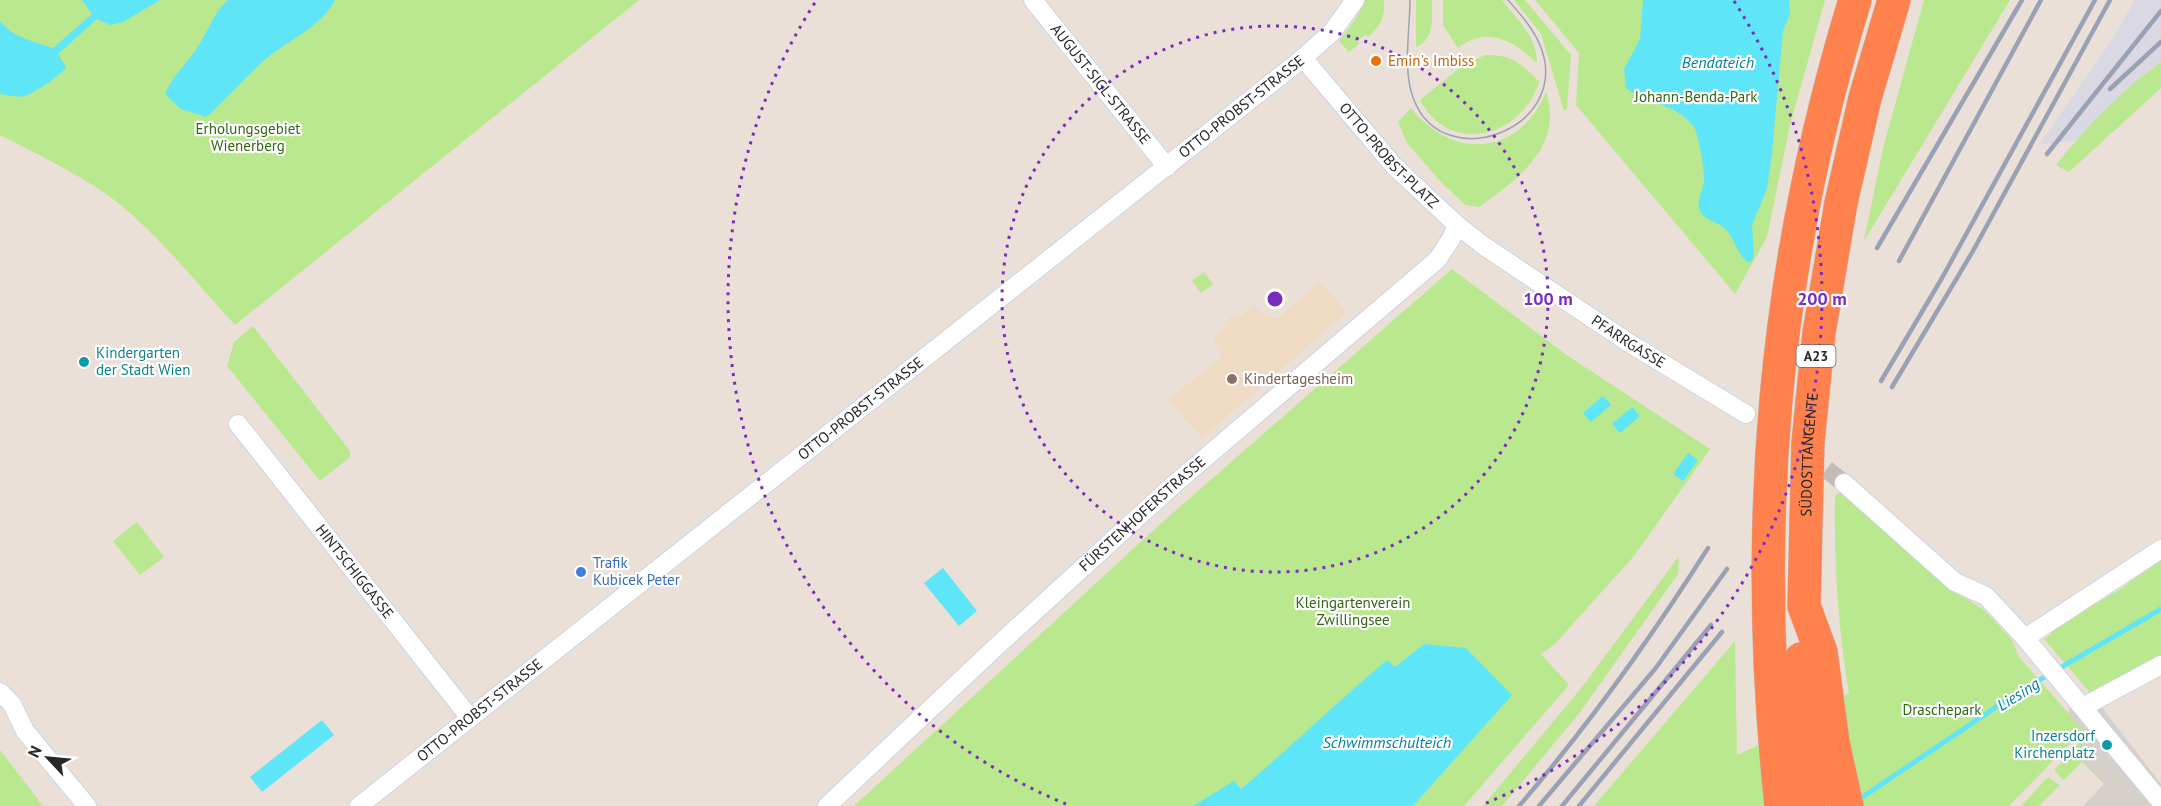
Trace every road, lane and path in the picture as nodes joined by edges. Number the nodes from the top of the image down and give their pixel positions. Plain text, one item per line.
1 (1033, 0) edge
2 (1355, 0) edge
3 (1855, 0) edge
4 (1894, 0) edge
5 (1303, 58) junction
6 (1167, 167) junction
7 (1457, 225) junction
8 (1484, 246) joint
9 (1746, 414) dead end
10 (238, 424) dead end
11 (1844, 483) tunnel mouth
12 (2161, 549) edge
13 (2029, 642) junction
14 (2161, 665) edge
15 (0, 692) edge
16 (2081, 704) junction
17 (0, 713) edge
18 (1816, 714) junction
19 (470, 718) junction
20 (25, 731) junction
21 (2161, 802) edge
22 (365, 804) edge
23 (87, 806) edge
24 (827, 806) edge
25 (1781, 806) edge
26 (1813, 806) edge
27 (1847, 806) edge

1 - 6 street, AUGUST-SIGL-STRASSE
2 - 5 street, OTTO-PROBST-STRASSE
3 - 25 highway, A23
4 - 18 highway, SÜDOSTTANGENTE / A23
5 - 6 street, OTTO-PROBST-STRASSE
5 - 7 street, OTTO-PROBST-PLATZ
6 - 19 street, OTTO-PROBST-STRASSE
7 - 8 street, OTTO-PROBST-PLATZ
7 - 24 street, FÜRSTENHOFERSTRASSE
8 - 9 street, PFARRGASSE
10 - 19 street, HINTSCHIGGASSE
11 - 13 street
12 - 13 street
13 - 16 street
14 - 16 street
15 - 20 street
16 - 21 street
17 - 20 street
18 - 26 highway
18 - 27 highway, SÜDOSTTANGENTE / A23
19 - 22 street, OTTO-PROBST-STRASSE
20 - 23 street

